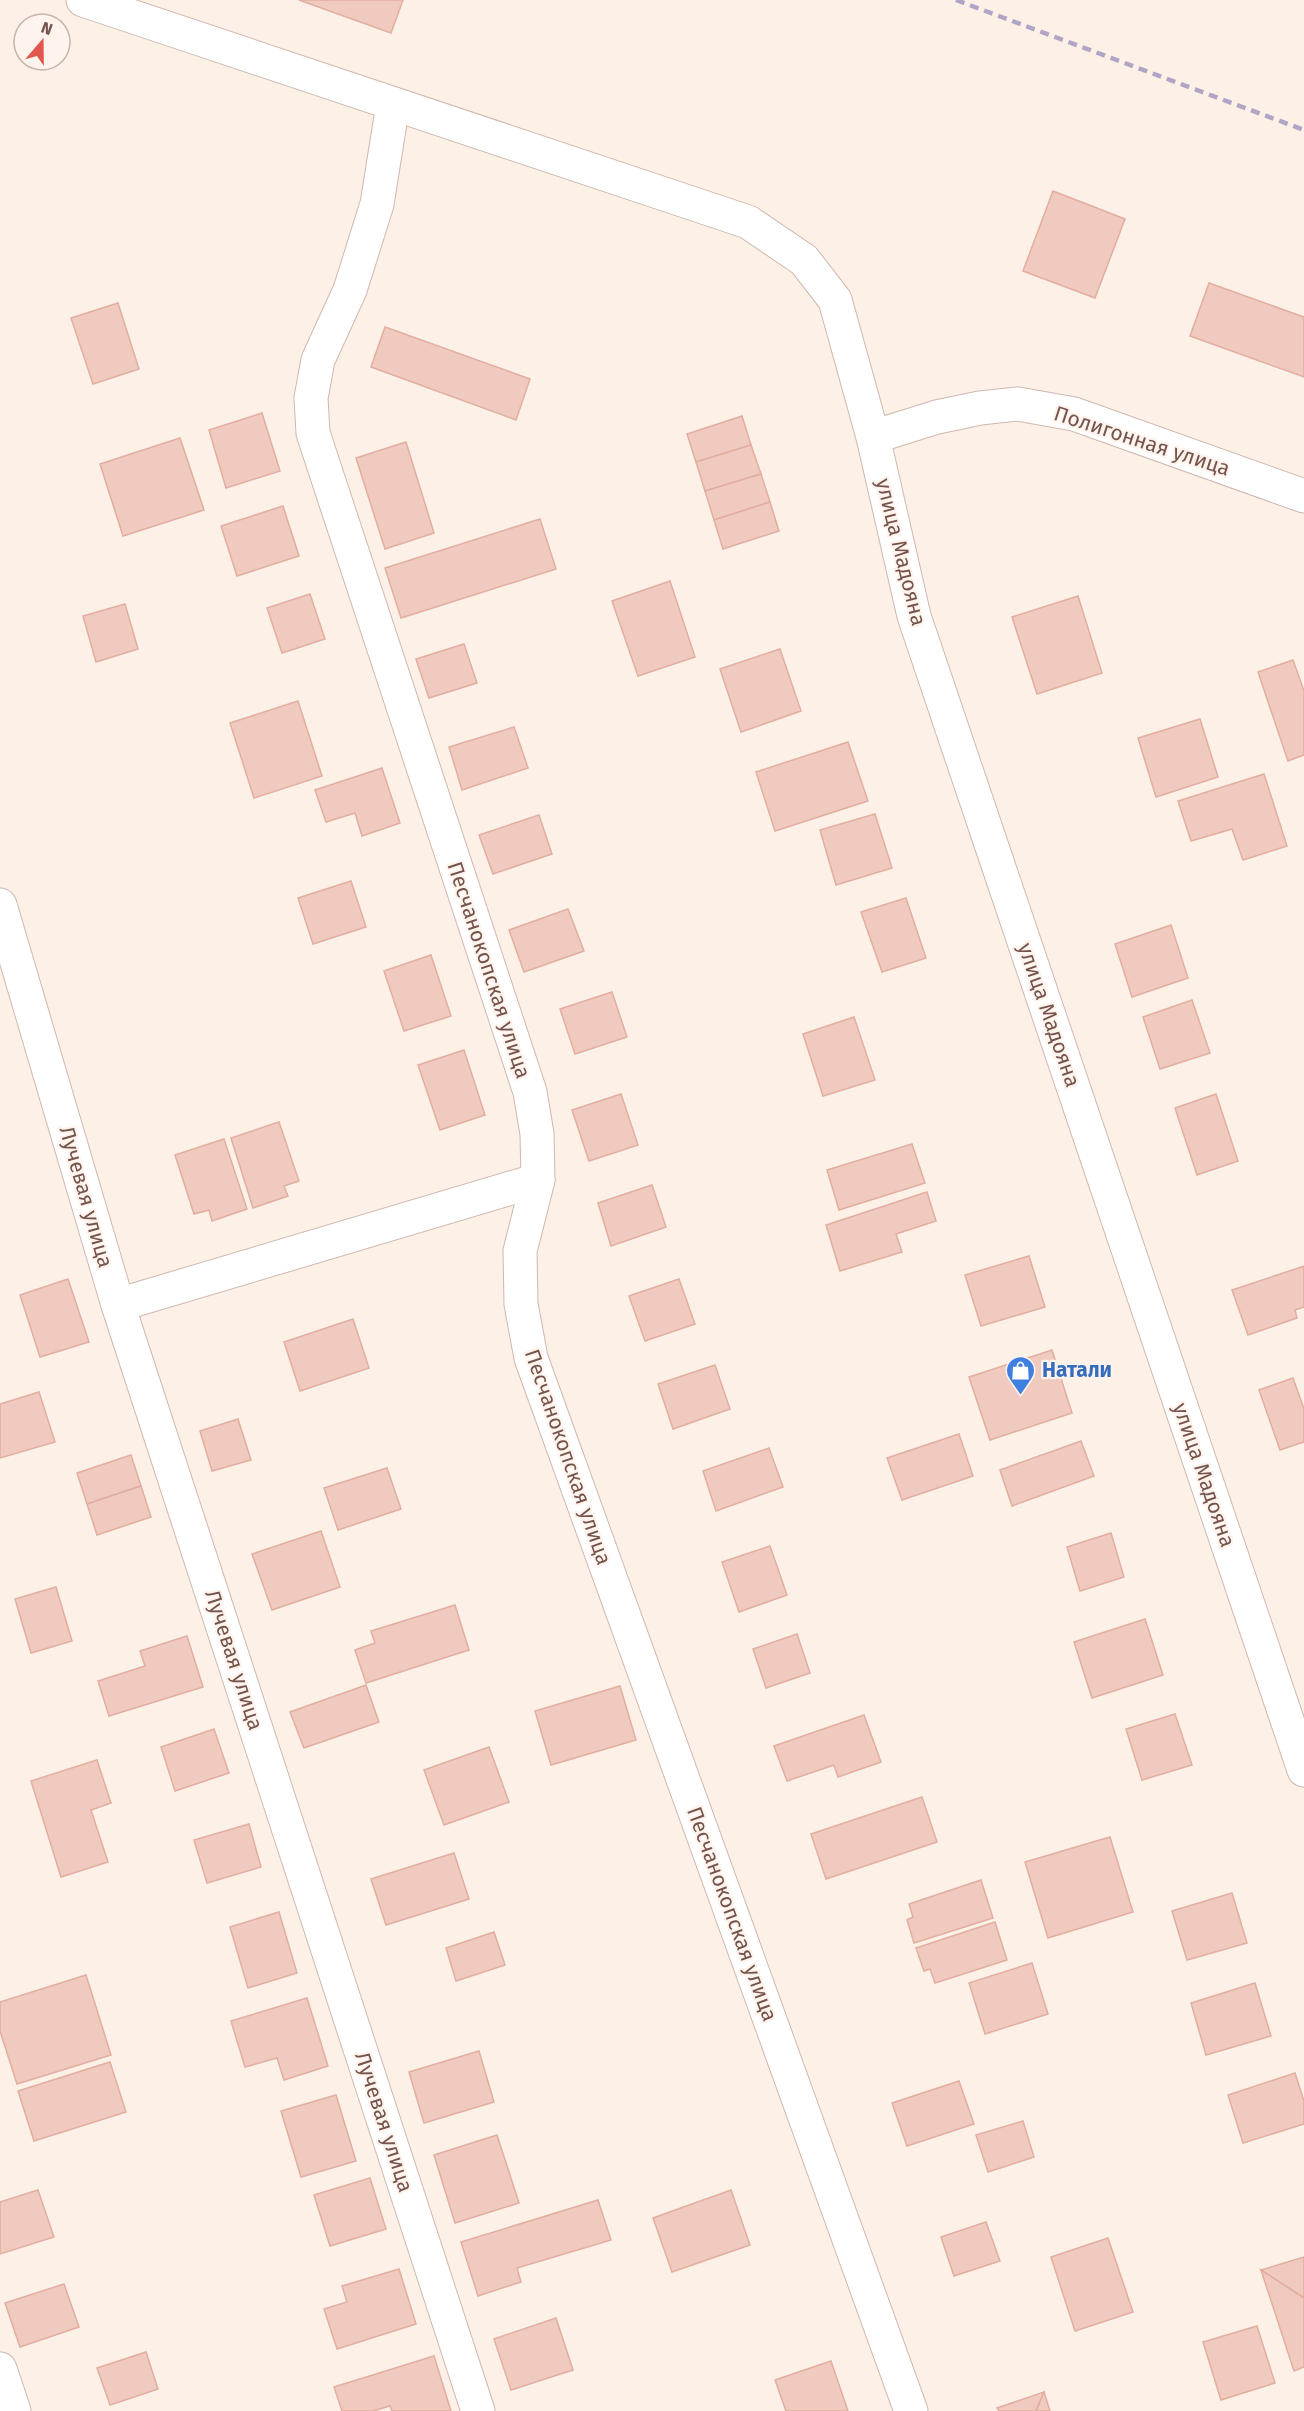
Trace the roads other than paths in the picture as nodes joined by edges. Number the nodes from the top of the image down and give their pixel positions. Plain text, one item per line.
1 (83, 0) edge
2 (393, 104) junction
3 (873, 437) junction
4 (1304, 496) edge
5 (0, 905) edge
6 (538, 1180) junction
7 (118, 1305) junction
8 (1304, 1770) edge
9 (0, 2369) edge
10 (14, 2411) edge
11 (478, 2411) edge
12 (911, 2411) edge

1 - 2 street, улица Мадояна
2 - 3 street, улица Мадояна
2 - 6 street, Песчанокопская улица
3 - 4 street, Полигонная улица
3 - 8 street, улица Мадояна
5 - 7 street, Лучевая улица
6 - 7 street
6 - 12 street, Песчанокопская улица
7 - 11 street, Лучевая улица
9 - 10 street

